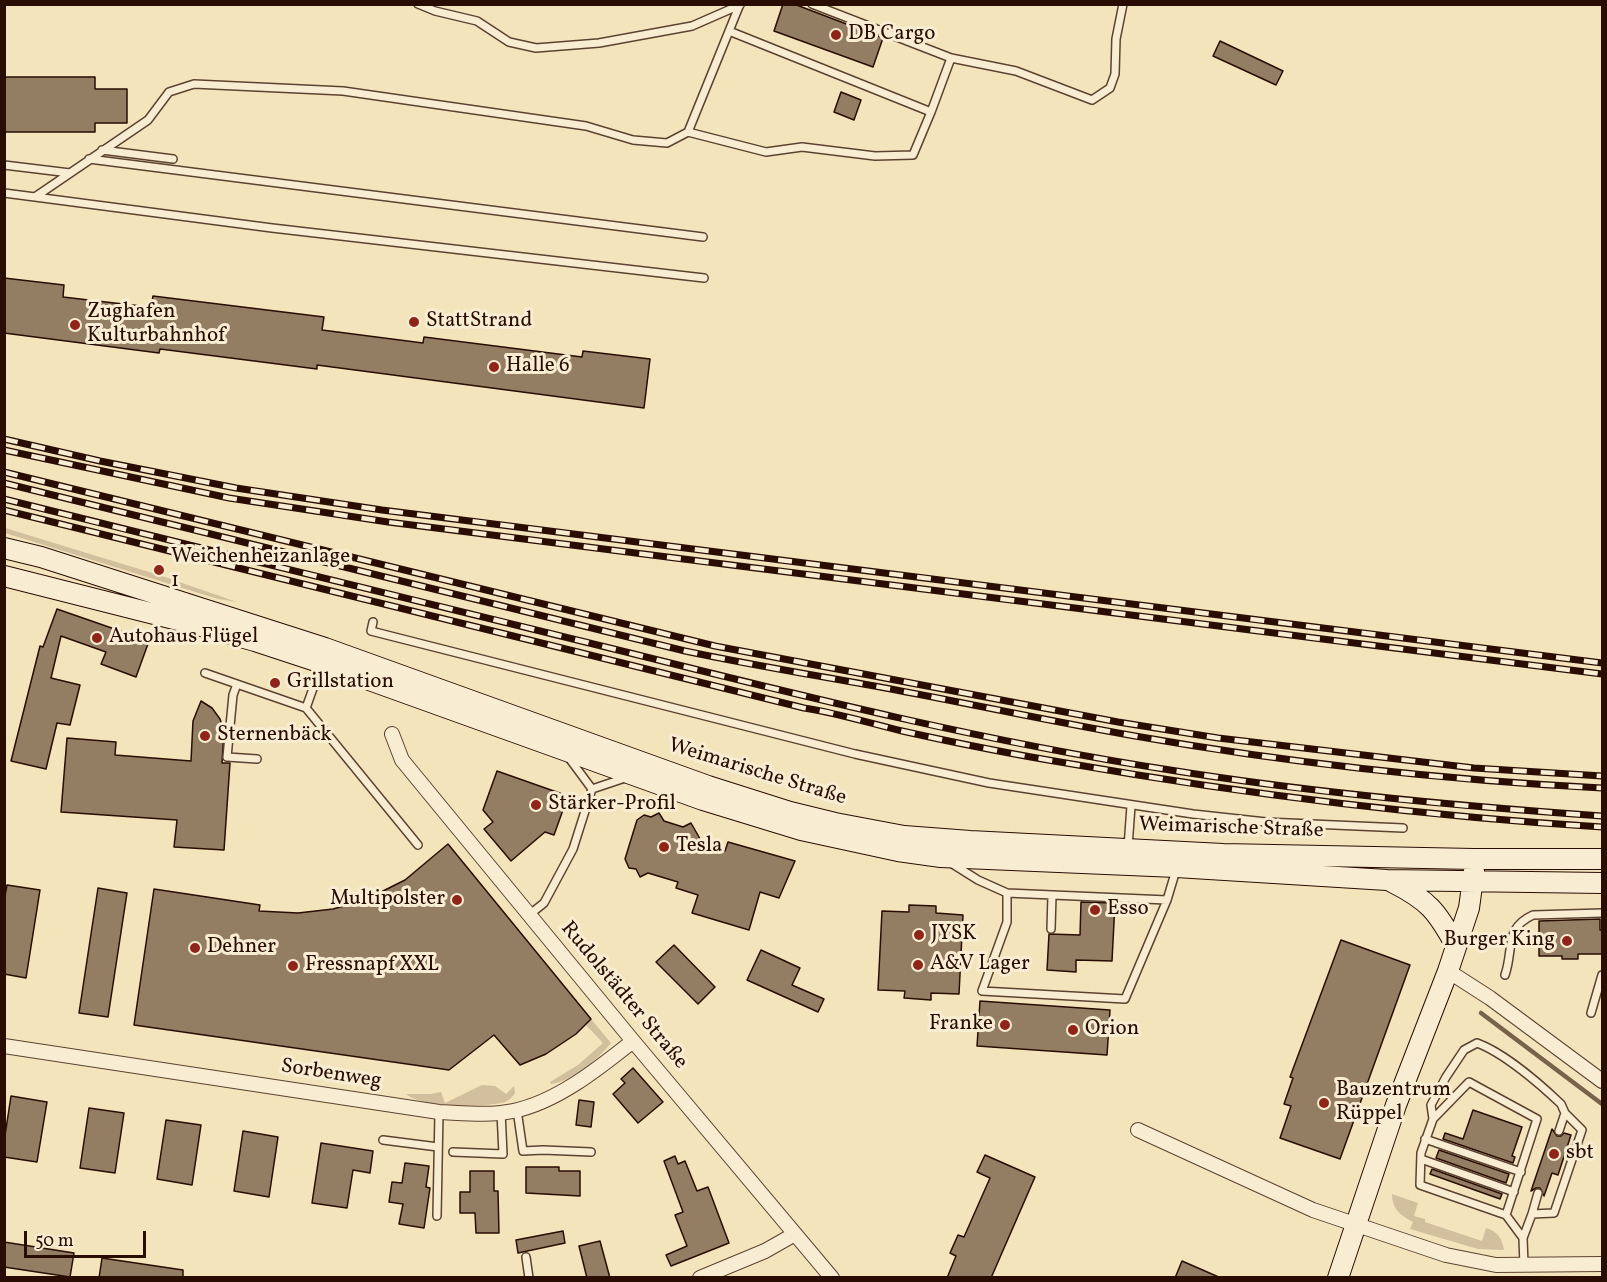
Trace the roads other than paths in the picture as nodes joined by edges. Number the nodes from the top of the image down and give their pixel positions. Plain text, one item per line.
1 (418, 4) edge
2 (812, 4) edge
3 (1123, 4) edge
4 (740, 5) edge
5 (437, 8) edge
6 (729, 31) junction
7 (951, 58) junction
8 (931, 112) junction
9 (687, 132) junction
10 (102, 150) junction
11 (89, 159) junction
12 (173, 159) dead end
13 (4, 165) edge
14 (70, 173) junction
15 (4, 194) edge
16 (35, 197) junction
17 (703, 237) dead end
18 (704, 278) dead end
19 (4, 548) edge
20 (4, 576) edge
21 (374, 622) dead end
22 (322, 663) junction
23 (205, 673) dead end
24 (237, 684) junction
25 (306, 708) junction
26 (392, 734) dead end
27 (565, 752) junction
28 (257, 759) dead end
29 (632, 775) junction
30 (592, 789) junction
31 (1131, 806) junction
32 (1403, 828) dead end
33 (418, 845) dead end
34 (1128, 850) junction
35 (941, 857) junction
36 (1474, 859) junction
37 (1602, 859) edge
38 (1176, 867) junction
39 (1387, 880) junction
40 (1474, 882) junction
41 (1602, 883) edge
42 (1007, 893) junction
43 (1052, 895) junction
44 (1167, 900) junction
45 (1602, 914) edge
46 (529, 915) junction
47 (1051, 929) dead end
48 (1456, 946) junction
49 (1448, 971) junction
50 (1505, 975) dead end
51 (1602, 975) edge
52 (1591, 1013) dead end
53 (633, 1041) junction
54 (4, 1046) edge
55 (1602, 1081) edge
56 (517, 1110) junction
57 (439, 1112) junction
58 (501, 1112) junction
59 (1565, 1113) junction
60 (1433, 1119) junction
61 (1138, 1130) dead end
62 (1559, 1131) dead end
63 (1425, 1139) junction
64 (383, 1140) dead end
65 (438, 1147) junction
66 (453, 1152) dead end
67 (591, 1152) dead end
68 (1421, 1159) junction
69 (1521, 1172) junction
70 (1514, 1192) junction
71 (1538, 1193) dead end
72 (1532, 1214) junction
73 (1506, 1215) junction
74 (437, 1216) dead end
75 (1355, 1226) junction
76 (795, 1234) junction
77 (1523, 1238) junction
78 (526, 1257) dead end
79 (1602, 1264) edge
80 (1524, 1265) junction
81 (529, 1278) edge
82 (700, 1278) edge
83 (832, 1278) edge
84 (1338, 1278) edge

1 - 5 lane
2 - 7 lane
3 - 7 lane
4 - 5 lane
4 - 6 lane
6 - 8 lane
6 - 9 lane
7 - 8 lane
8 - 9 lane
9 - 10 lane
10 - 11 lane
10 - 12 lane
11 - 14 lane
11 - 17 lane
13 - 14 lane
14 - 16 lane
15 - 16 lane
16 - 18 lane
19 - 34 main road, Weimarische Straße
20 - 22 main road, Weimarische Straße
21 - 31 lane
22 - 25 lane
22 - 27 main road, Weimarische Straße
23 - 24 lane
24 - 25 lane
24 - 28 lane
25 - 33 lane
26 - 46 street, Rudolstädter Straße
27 - 29 main road, Weimarische Straße
27 - 30 lane
29 - 30 lane
29 - 35 main road, Weimarische Straße
30 - 46 lane
31 - 32 lane
31 - 34 lane
34 - 36 main road, Weimarische Straße
35 - 38 main road, Weimarische Straße
35 - 42 lane
36 - 37 main road, Weimarische Straße
36 - 40 main road
38 - 39 main road, Weimarische Straße
38 - 44 lane
39 - 40 main road, Weimarische Straße
39 - 48 main road
40 - 41 main road, Weimarische Straße
40 - 48 main road
42 - 43 lane
42 - 44 lane
43 - 44 lane
43 - 47 lane
45 - 50 lane
46 - 53 street, Rudolstädter Straße
48 - 49 main road
49 - 55 street
49 - 75 main road
51 - 52 lane
53 - 56 street, Sorbenweg
53 - 76 street, Rudolstädter Straße
54 - 57 street, Sorbenweg
56 - 58 street, Sorbenweg
56 - 67 lane
57 - 58 street, Sorbenweg
57 - 65 lane
58 - 66 lane
59 - 60 lane
59 - 62 lane
59 - 72 lane
60 - 63 lane
60 - 69 lane
61 - 75 street
63 - 68 lane
63 - 69 lane
64 - 65 lane
65 - 74 lane
68 - 70 lane
68 - 73 lane
69 - 70 lane
70 - 73 lane
71 - 72 lane
72 - 77 lane
73 - 77 lane
75 - 80 street
75 - 84 main road
76 - 82 street
76 - 83 street, Rudolstädter Straße
77 - 80 lane
78 - 81 lane
79 - 80 street

